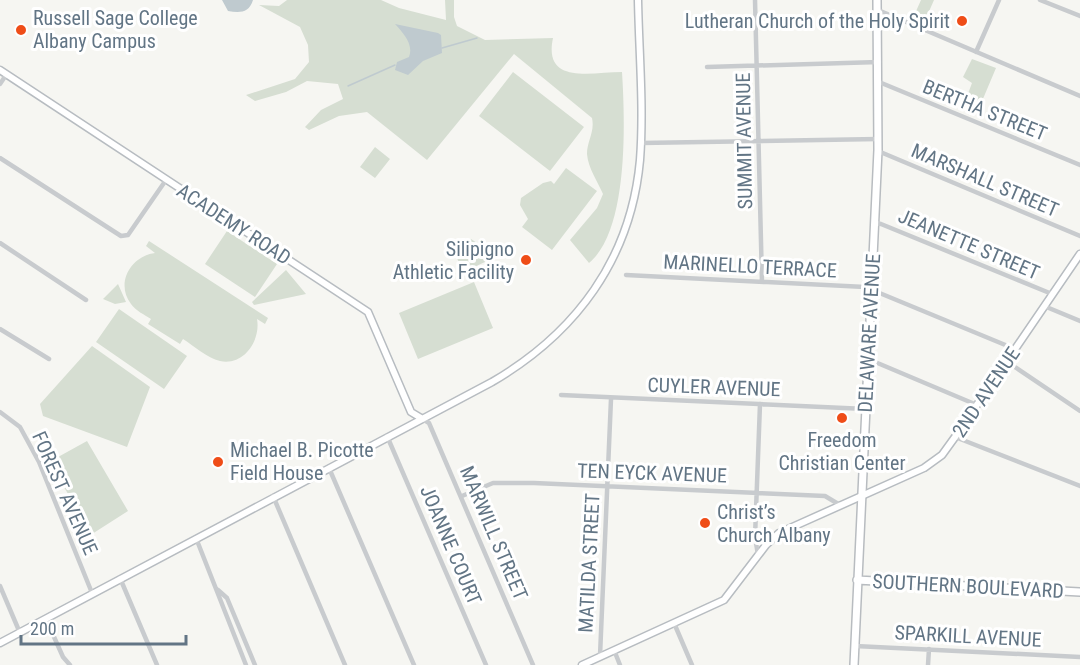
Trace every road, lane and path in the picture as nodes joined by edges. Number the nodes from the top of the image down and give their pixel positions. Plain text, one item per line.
1 (638, 0) edge
2 (755, 0) edge
3 (877, 0) edge
4 (999, 0) edge
5 (1040, 0) edge
6 (878, 10) junction
7 (1080, 16) edge
8 (976, 52) junction
9 (879, 62) junction
10 (757, 66) junction
11 (707, 67) dead end
12 (0, 70) edge
13 (6, 75) junction
14 (879, 82) junction
15 (0, 84) edge
16 (1080, 96) edge
17 (878, 139) junction
18 (759, 141) junction
19 (640, 143) junction
20 (878, 150) junction
21 (0, 158) edge
22 (1080, 165) edge
23 (166, 180) junction
24 (875, 223) junction
25 (1080, 236) edge
26 (0, 243) edge
27 (1080, 254) edge
28 (626, 275) dead end
29 (762, 282) junction
30 (872, 289) junction
31 (1052, 294) junction
32 (86, 300) dead end
33 (1044, 306) junction
34 (1080, 321) edge
35 (0, 329) edge
36 (1014, 349) junction
37 (49, 359) dead end
38 (868, 359) junction
39 (1006, 361) junction
40 (561, 395) dead end
41 (611, 399) junction
42 (760, 404) junction
43 (977, 405) junction
44 (866, 409) junction
45 (1080, 411) edge
46 (0, 412) edge
47 (421, 418) junction
48 (387, 436) junction
49 (955, 437) junction
50 (329, 468) junction
51 (1080, 486) edge
52 (608, 487) junction
53 (756, 493) junction
54 (862, 495) junction
55 (273, 496) junction
56 (462, 496) junction
57 (840, 505) junction
58 (196, 538) junction
59 (758, 555) junction
60 (120, 578) junction
61 (857, 580) junction
62 (0, 586) edge
63 (218, 590) junction
64 (1080, 592) edge
65 (92, 593) junction
66 (46, 619) junction
67 (674, 623) junction
68 (20, 633) junction
69 (0, 643) edge
70 (855, 646) junction
71 (614, 650) junction
72 (929, 650) junction
73 (600, 656) junction
74 (63, 657) junction
75 (1080, 657) edge
76 (62, 665) edge
77 (70, 665) edge
78 (157, 665) edge
79 (246, 665) edge
80 (255, 665) edge
81 (345, 665) edge
82 (414, 665) edge
83 (486, 665) edge
84 (533, 665) edge
85 (582, 665) edge
86 (620, 665) edge
87 (692, 665) edge
88 (854, 665) edge
89 (928, 665) edge

1 - 19 street
2 - 10 street, SUMMIT AVENUE
3 - 6 main road, DELAWARE AVENUE
4 - 8 street
5 - 7 street
6 - 8 street
6 - 9 main road, DELAWARE AVENUE
8 - 16 street
9 - 10 street
9 - 14 main road, DELAWARE AVENUE
10 - 11 street
10 - 18 street, SUMMIT AVENUE
12 - 13 street, ACADEMY ROAD
13 - 15 street
13 - 23 street, ACADEMY ROAD
14 - 17 main road, DELAWARE AVENUE
14 - 22 street, BERTHA STREET
17 - 18 street
17 - 20 main road, DELAWARE AVENUE
18 - 19 street
18 - 29 street, SUMMIT AVENUE
19 - 47 street
20 - 24 main road, DELAWARE AVENUE
20 - 25 street, MARSHALL STREET
21 - 23 street
23 - 47 street, ACADEMY ROAD
24 - 30 main road, DELAWARE AVENUE
24 - 31 street, JEANETTE STREET
26 - 32 street
27 - 31 street, 2ND AVENUE
28 - 29 street, MARINELLO TERRACE
29 - 30 street, MARINELLO TERRACE
30 - 36 street, MARINELLO TERRACE
30 - 38 main road, DELAWARE AVENUE
31 - 33 street, 2ND AVENUE
33 - 34 street
33 - 36 street, 2ND AVENUE
35 - 37 street
36 - 39 street, 2ND AVENUE
38 - 43 street
38 - 44 main road, DELAWARE AVENUE
39 - 43 street, 2ND AVENUE
39 - 45 street
40 - 41 street, CUYLER AVENUE
41 - 42 street, CUYLER AVENUE
41 - 52 street, MATILDA STREET
42 - 44 street, CUYLER AVENUE
42 - 53 street
43 - 49 street, 2ND AVENUE
44 - 54 main road, DELAWARE AVENUE
46 - 65 street, FOREST AVENUE
47 - 48 street
47 - 56 street, MARWILL STREET
48 - 50 street
48 - 83 street, JOANNE COURT
49 - 51 street
49 - 54 street, 2ND AVENUE
50 - 55 street
50 - 82 street
52 - 53 street, TEN EYCK AVENUE
52 - 56 street, TEN EYCK AVENUE
52 - 73 street, MATILDA STREET
53 - 57 street, TEN EYCK AVENUE
53 - 59 street
54 - 57 street, 2ND AVENUE
54 - 61 main road, DELAWARE AVENUE
55 - 58 street
55 - 81 street
56 - 84 street, MARWILL STREET
57 - 59 street, 2ND AVENUE
58 - 60 street
58 - 63 street
59 - 67 street, 2ND AVENUE
60 - 65 street
60 - 78 street
61 - 64 main road, SOUTHERN BOULEVARD
61 - 70 main road, DELAWARE AVENUE
62 - 68 street
63 - 79 street
63 - 80 street
65 - 66 street
66 - 68 street
66 - 74 street
67 - 71 street, 2ND AVENUE
67 - 87 street
68 - 69 street
70 - 72 street, SPARKILL AVENUE
70 - 88 main road, DELAWARE AVENUE
71 - 73 street, 2ND AVENUE
71 - 86 street
72 - 75 street, SPARKILL AVENUE
72 - 89 street
73 - 85 street, 2ND AVENUE
74 - 76 street
74 - 77 street

